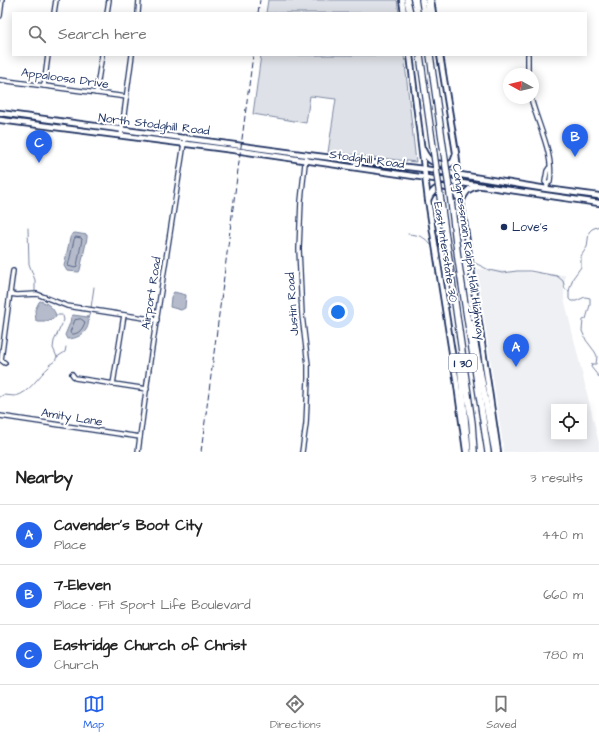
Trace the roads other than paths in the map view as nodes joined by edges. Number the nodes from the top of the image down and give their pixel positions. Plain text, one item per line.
1 (2, 0) edge
2 (56, 0) edge
3 (109, 0) edge
4 (139, 0) edge
5 (402, 0) edge
6 (407, 0) edge
7 (411, 0) edge
8 (422, 0) edge
9 (428, 0) edge
10 (431, 0) edge
11 (54, 12) edge
12 (107, 12) edge
13 (138, 12) edge
14 (404, 12) edge
15 (410, 12) edge
16 (413, 12) edge
17 (424, 12) edge
18 (429, 12) edge
19 (433, 12) edge
20 (0, 16) edge
21 (48, 56) edge
22 (102, 56) edge
23 (132, 56) edge
24 (410, 56) edge
25 (419, 56) edge
26 (430, 56) edge
27 (433, 56) edge
28 (440, 56) edge
29 (528, 56) edge
30 (528, 68) edge
31 (0, 80) edge
32 (44, 86) junction
33 (96, 93) junction
34 (436, 96) junction
35 (127, 97) junction
36 (533, 104) edge
37 (0, 113) edge
38 (0, 120) edge
39 (122, 130) junction
40 (121, 136) junction
41 (185, 138) junction
42 (184, 144) junction
43 (421, 147) junction
44 (456, 153) junction
45 (306, 154) junction
46 (305, 160) junction
47 (424, 169) junction
48 (458, 175) junction
49 (425, 178) junction
50 (459, 182) junction
51 (480, 185) junction
52 (547, 186) junction
53 (599, 196) edge
54 (428, 200) junction
55 (461, 201) junction
56 (599, 203) edge
57 (13, 271) dead end
58 (450, 274) junction
59 (463, 290) junction
60 (10, 294) junction
61 (124, 315) junction
62 (157, 320) junction
63 (5, 363) dead end
64 (72, 374) dead end
65 (113, 384) junction
66 (147, 389) junction
67 (0, 416) edge
68 (140, 438) junction
69 (138, 452) edge
70 (302, 452) edge
71 (467, 452) edge
72 (474, 452) edge
73 (488, 452) edge
74 (495, 452) edge
75 (498, 452) edge

1 - 20 street
2 - 11 street
3 - 12 street
4 - 13 street
5 - 14 main road
6 - 15 highway
7 - 16 highway
8 - 17 highway
9 - 18 highway
10 - 19 main road
21 - 32 street
22 - 33 street
23 - 35 street
24 - 43 main road, East Interstate 30
25 - 58 highway, Congressman Ralph Hall Highway / I 30, bridge
26 - 34 highway, Congressman Ralph Hall Highway / I 30
27 - 34 highway
28 - 44 main road, East Interstate 30
29 - 30 street
31 - 32 street, Appaloosa Drive
32 - 33 street, Appaloosa Drive
33 - 35 street, Appaloosa Drive
34 - 59 highway, Congressman Ralph Hall Highway / I 30, bridge
35 - 39 street
36 - 52 street
37 - 39 main road, North Stodghill Road
38 - 40 main road, North Stodghill Road
39 - 40 street
39 - 41 main road, North Stodghill Road
40 - 42 main road, North Stodghill Road
41 - 42 street, Airport Road
41 - 45 main road, North Stodghill Road
42 - 46 main road, North Stodghill Road
42 - 62 street, Airport Road
43 - 44 main road
43 - 47 main road, East Interstate 30
44 - 48 main road, East Interstate 30
45 - 46 street, Justin Road
45 - 47 main road, Stodghill Road
46 - 49 main road, Stodghill Road
46 - 70 street, Justin Road
47 - 48 main road, Stodghill Road
47 - 49 main road, East Interstate 30
48 - 50 main road, East Interstate 30
48 - 52 main road, Stodghill Road
49 - 50 main road, Stodghill Road
49 - 54 main road, East Interstate 30
50 - 51 main road, Stodghill Road
50 - 55 main road, East Interstate 30
51 - 55 main road
51 - 56 main road, Stodghill Road
52 - 53 main road, Stodghill Road
54 - 55 main road
54 - 71 main road, East Interstate 30
55 - 75 main road, East Interstate 30
57 - 60 street
58 - 71 highway
58 - 72 highway, Congressman Ralph Hall Highway / I 30
59 - 73 highway, Congressman Ralph Hall Highway / I 30
59 - 74 highway
60 - 61 street
60 - 63 street
61 - 62 street
61 - 65 street
62 - 66 street, Airport Road
64 - 65 street
65 - 66 street
66 - 68 street, Airport Road
67 - 68 street, Amity Lane
68 - 69 street, Airport Road

